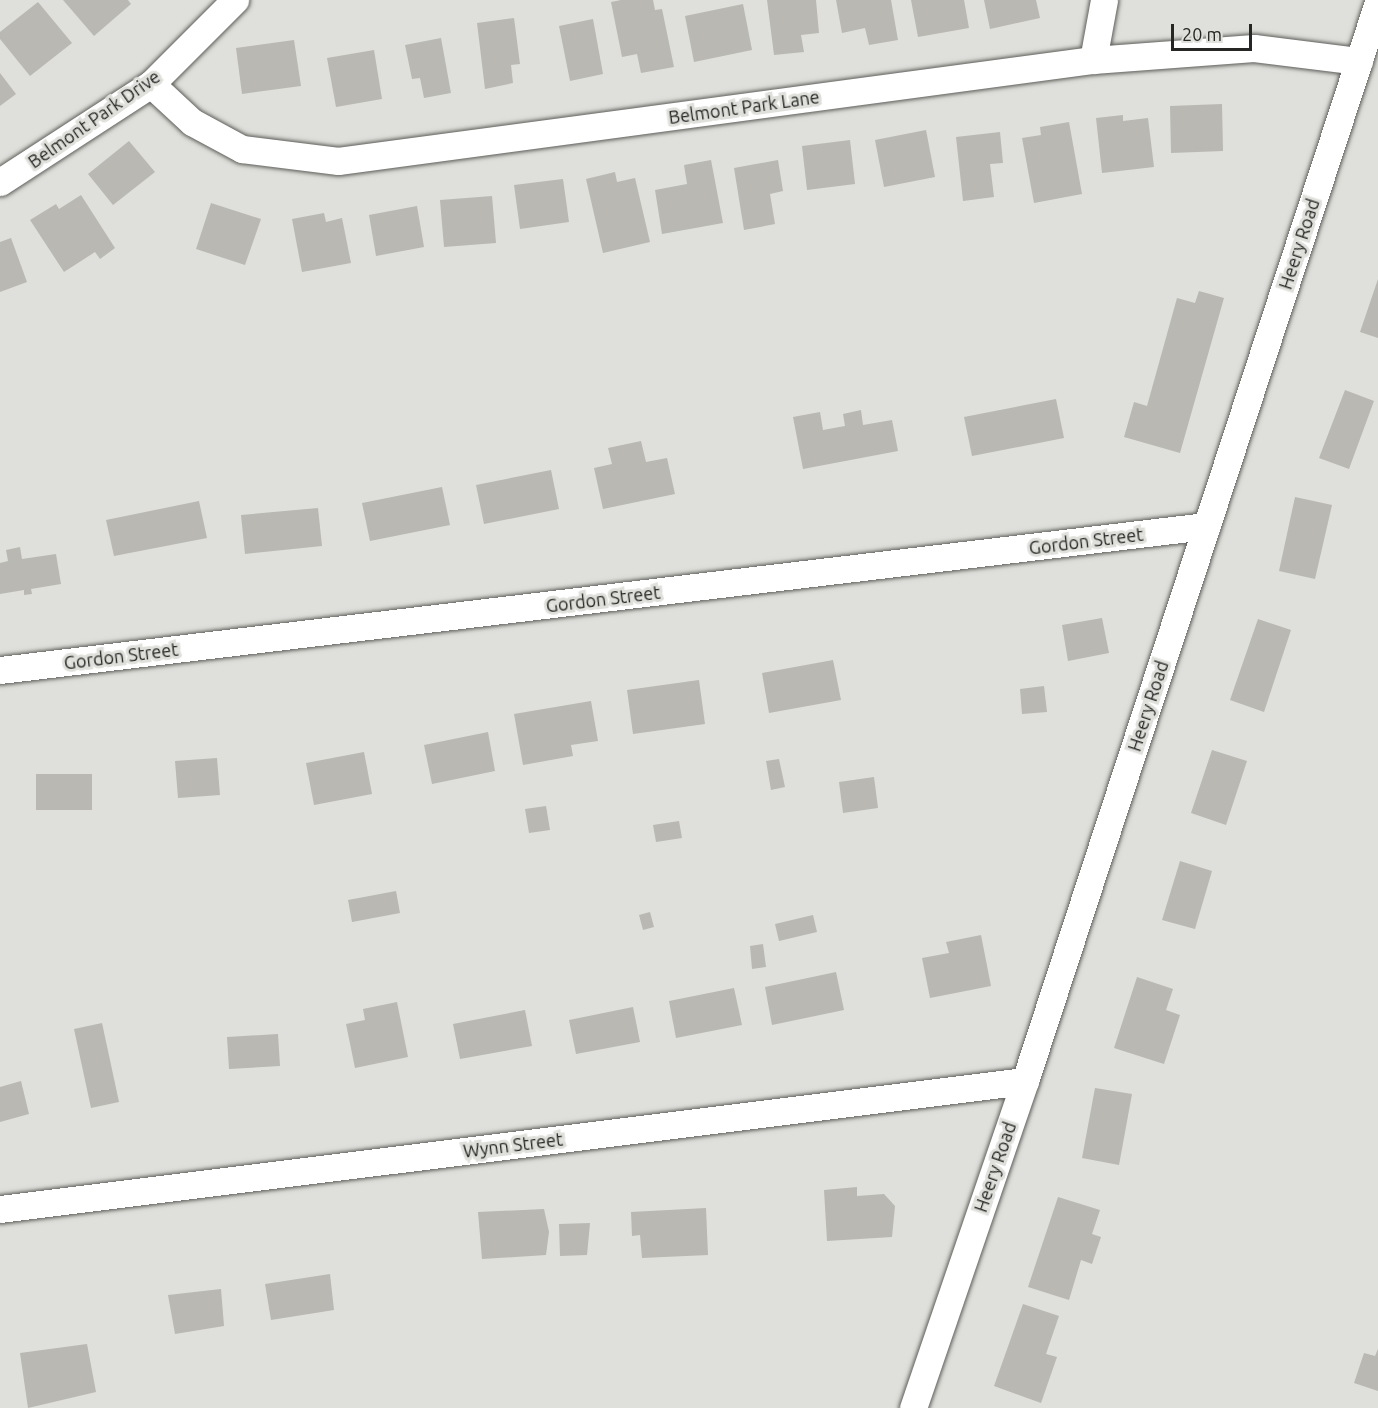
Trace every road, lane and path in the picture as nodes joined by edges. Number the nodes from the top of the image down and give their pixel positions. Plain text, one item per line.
1 (235, 0) edge
2 (1104, 0) edge
3 (1378, 2) edge
4 (1093, 60) junction
5 (1359, 61) junction
6 (151, 84) junction
7 (0, 182) edge
8 (1206, 526) junction
9 (0, 670) edge
10 (1025, 1081) junction
11 (0, 1209) edge
12 (913, 1408) edge

1 - 6 street, Belmont Park Drive
2 - 4 street
3 - 5 street, Heery Road
4 - 5 street, Belmont Park Lane
4 - 6 street, Belmont Park Lane
5 - 8 street, Heery Road
6 - 7 street, Belmont Park Drive
8 - 9 street, Gordon Street
8 - 10 street, Heery Road
10 - 11 street, Wynn Street
10 - 12 street, Heery Road

